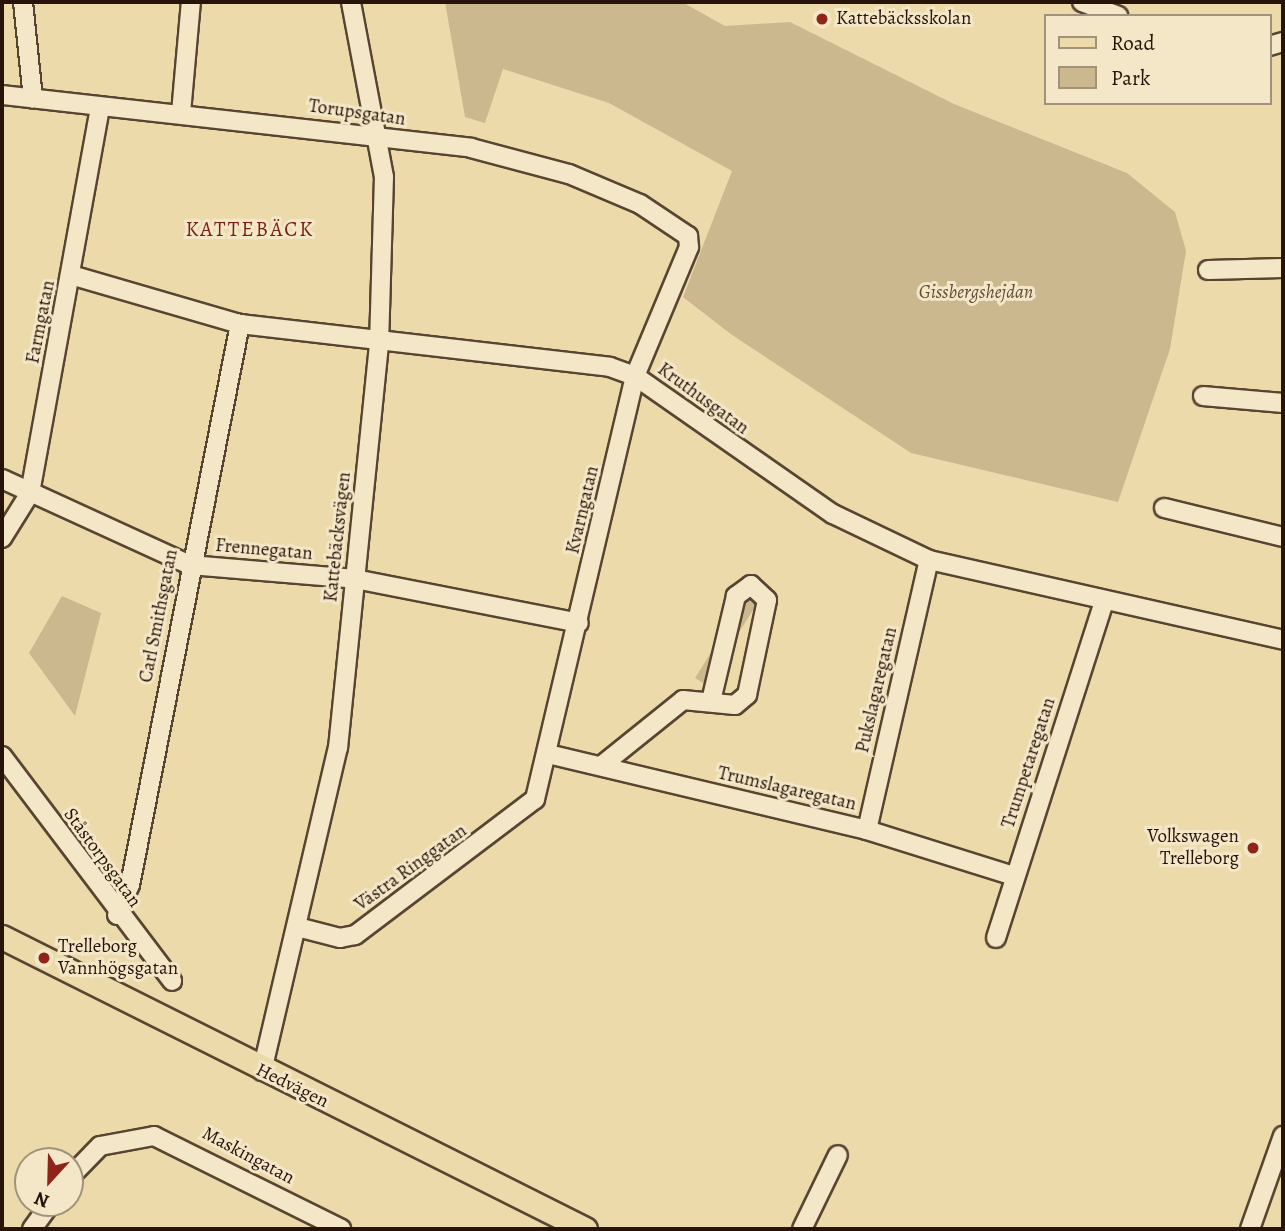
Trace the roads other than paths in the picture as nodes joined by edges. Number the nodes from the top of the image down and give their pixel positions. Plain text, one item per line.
1 (23, 2) edge
2 (191, 2) edge
3 (351, 2) edge
4 (1082, 2) edge
5 (1113, 14) edge
6 (2, 95) edge
7 (33, 99) junction
8 (100, 107) junction
9 (181, 113) junction
10 (377, 138) junction
11 (688, 236) joint
12 (1283, 268) edge
13 (1208, 270) dead end
14 (71, 275) junction
15 (240, 324) junction
16 (379, 345) junction
17 (635, 376) junction
18 (1203, 396) dead end
19 (1283, 403) edge
20 (2, 479) edge
21 (30, 493) junction
22 (1164, 508) dead end
23 (1283, 537) edge
24 (2, 538) edge
25 (929, 560) junction
26 (190, 565) junction
27 (355, 579) junction
28 (1104, 602) junction
29 (579, 623) junction
30 (1283, 640) edge
31 (711, 701) junction
32 (548, 754) junction
33 (2, 756) edge
34 (601, 766) junction
35 (535, 800) joint
36 (867, 830) junction
37 (1014, 876) junction
38 (117, 915) junction
39 (300, 928) junction
40 (2, 937) edge
41 (996, 939) dead end
42 (172, 981) dead end
43 (262, 1071) junction
44 (1283, 1136) edge
45 (838, 1155) dead end
46 (84, 1163) edge
47 (341, 1229) edge
48 (585, 1229) edge
49 (802, 1229) edge
50 (1250, 1229) edge

1 - 7 street
2 - 9 street
3 - 10 street, Kattebäcksvägen
4 - 5 street
6 - 7 street, Torupsgatan
7 - 8 street, Torupsgatan
8 - 9 street, Torupsgatan
8 - 14 street, Farmgatan
9 - 10 street, Torupsgatan
10 - 11 street, Torupsgatan
10 - 16 street, Kattebäcksvägen
11 - 17 street, Kvarngatan
12 - 13 street
14 - 15 street, Kruthusgatan
14 - 21 street, Farmgatan
15 - 16 street, Kruthusgatan
15 - 26 street, Carl Smithsgatan
16 - 17 street, Kruthusgatan
16 - 27 street, Kattebäcksvägen
17 - 25 street, Kruthusgatan
17 - 29 street, Kvarngatan
18 - 19 street
20 - 21 street, Frennegatan
21 - 24 street, Farmgatan
21 - 26 street, Frennegatan
22 - 23 street
25 - 28 street, Kruthusgatan
25 - 36 street, Pukslagaregatan
26 - 27 street, Frennegatan
26 - 38 street, Carl Smithsgatan
27 - 29 street, Frennegatan
27 - 39 street, Kattebäcksvägen
28 - 30 street, Kruthusgatan
28 - 37 street, Trumpetaregatan
29 - 32 street, Kvarngatan
31 - 31 street
31 - 34 street
32 - 34 street, Trumslagaregatan
32 - 35 street, Kvarngatan
33 - 38 street, Ståstorpsgatan
34 - 36 street, Trumslagaregatan
35 - 39 street, Västra Ringgatan
36 - 37 street, Trumslagaregatan
37 - 41 street, Trumpetaregatan
38 - 42 street, Ståstorpsgatan
39 - 43 street, Kattebäcksvägen
40 - 43 main road, Hedvägen
43 - 48 main road, Hedvägen
44 - 50 street
45 - 49 street
46 - 47 street, Maskingatan

